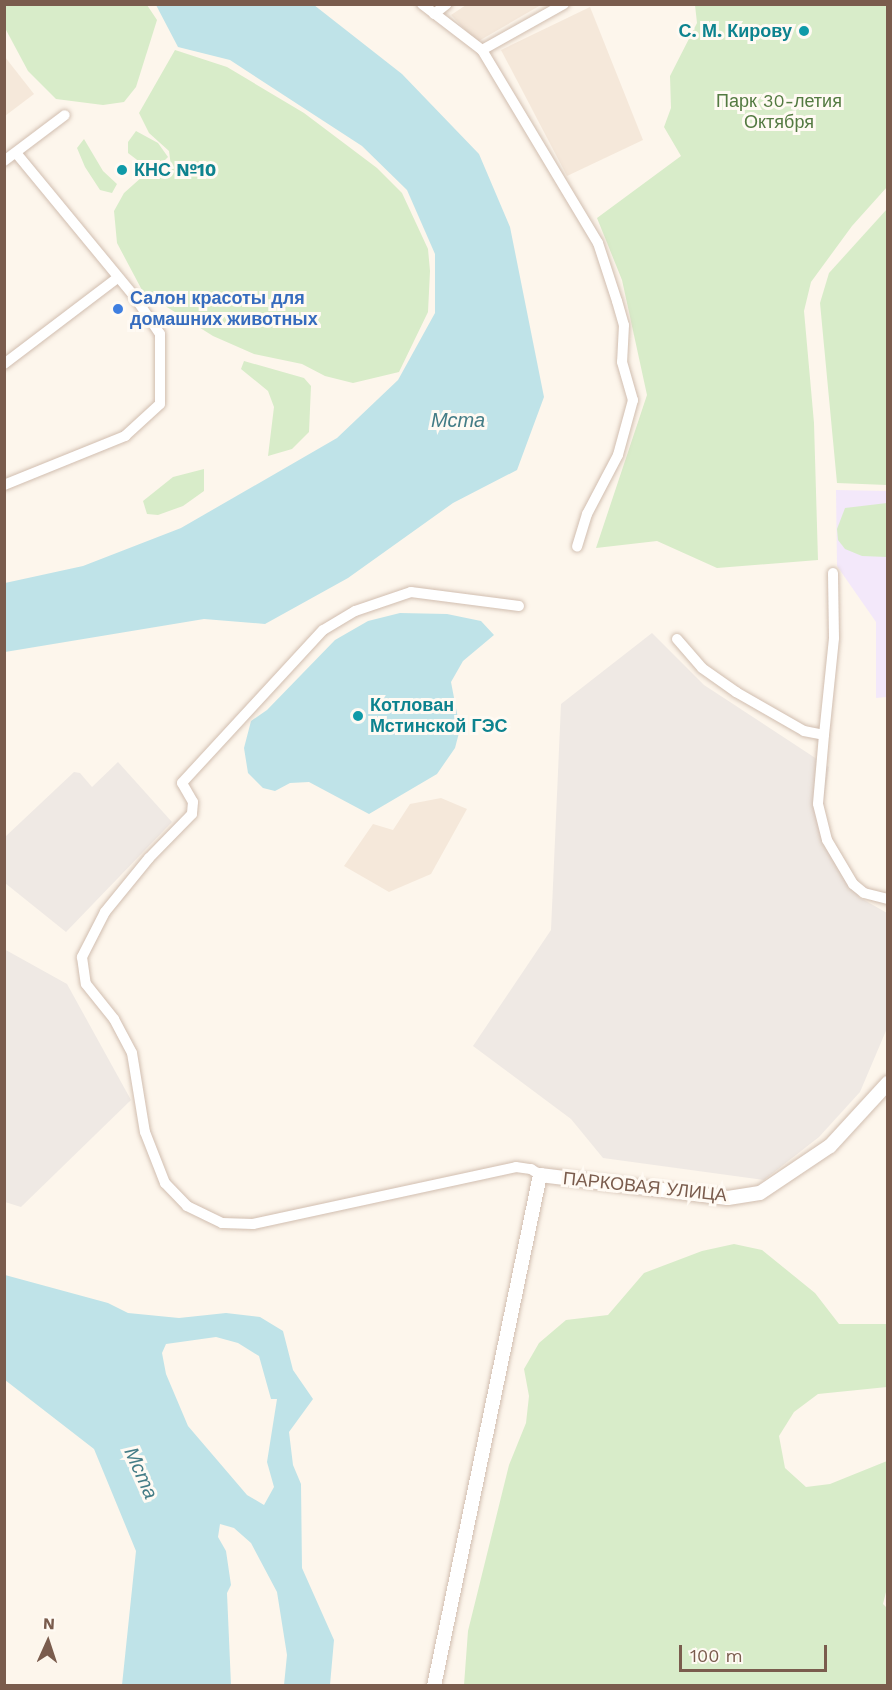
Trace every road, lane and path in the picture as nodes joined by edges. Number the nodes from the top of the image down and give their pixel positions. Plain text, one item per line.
1 (422, 4) edge
2 (447, 4) edge
3 (564, 4) edge
4 (434, 14) junction
5 (482, 50) junction
6 (65, 115) dead end
7 (16, 153) junction
8 (4, 160) edge
9 (116, 279) junction
10 (4, 364) edge
11 (4, 485) edge
12 (577, 546) dead end
13 (833, 573) dead end
14 (519, 606) dead end
15 (677, 639) dead end
16 (824, 735) junction
17 (888, 899) edge
18 (888, 1083) edge
19 (540, 1176) junction
20 (434, 1686) edge

1 - 4 street
2 - 4 street
3 - 5 street
4 - 5 street
5 - 12 street
6 - 7 street
7 - 8 street
7 - 9 street
9 - 10 street
9 - 11 street
13 - 16 street
14 - 19 street
15 - 16 street
16 - 17 street
18 - 19 street, ПАРКОВАЯ УЛИЦА
19 - 20 street

